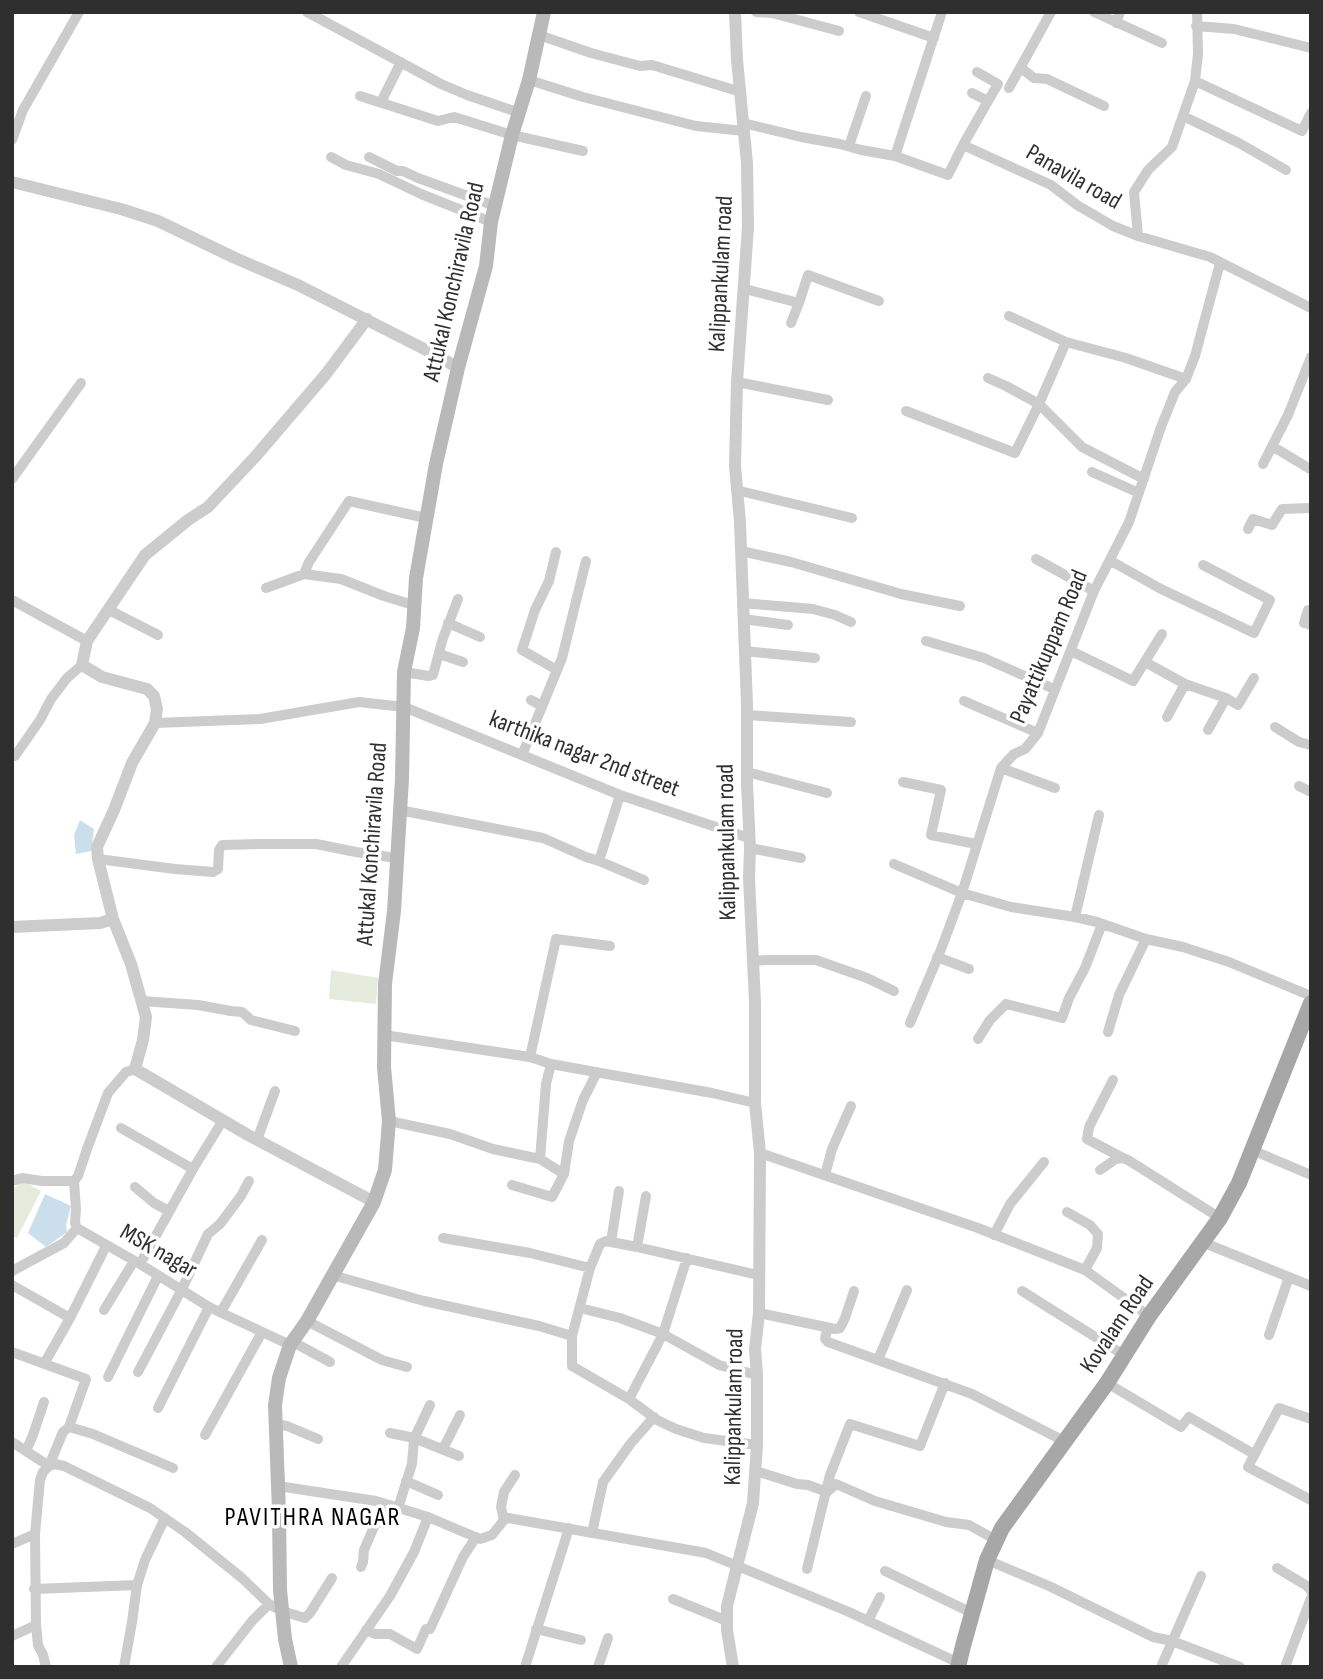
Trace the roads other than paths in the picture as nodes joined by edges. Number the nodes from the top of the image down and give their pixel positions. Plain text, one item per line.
1 (79, 12) edge
2 (307, 12) edge
3 (544, 12) edge
4 (756, 12) edge
5 (859, 12) edge
6 (942, 12) edge
7 (1051, 12) edge
8 (1094, 12) edge
9 (1196, 12) edge
10 (738, 13) edge
11 (1118, 18) edge
12 (1196, 26) junction
13 (839, 31) dead end
14 (539, 35) junction
15 (934, 38) junction
16 (1162, 43) dead end
17 (1311, 48) edge
18 (401, 62) junction
19 (1021, 68) junction
20 (977, 72) dead end
21 (529, 80) junction
22 (1195, 81) junction
23 (1009, 88) dead end
24 (741, 92) junction
25 (972, 93) dead end
26 (360, 96) dead end
27 (866, 96) dead end
28 (988, 101) junction
29 (381, 102) junction
30 (1104, 106) dead end
31 (520, 113) junction
32 (1311, 113) edge
33 (1183, 116) junction
34 (744, 127) junction
35 (512, 135) junction
36 (12, 140) edge
37 (963, 145) junction
38 (849, 146) junction
39 (583, 151) dead end
40 (895, 156) junction
41 (331, 157) dead end
42 (369, 157) dead end
43 (1286, 170) dead end
44 (12, 183) edge
45 (495, 206) junction
46 (491, 222) junction
47 (1138, 236) junction
48 (1220, 263) junction
49 (745, 289) junction
50 (879, 301) dead end
51 (799, 303) junction
52 (1311, 308) edge
53 (1009, 316) dead end
54 (367, 319) junction
55 (791, 323) dead end
56 (1066, 342) junction
57 (1311, 357) edge
58 (458, 368) junction
59 (988, 378) dead end
60 (1186, 379) junction
61 (737, 382) junction
62 (80, 383) dead end
63 (828, 400) dead end
64 (1039, 404) junction
65 (906, 411) dead end
66 (1272, 446) junction
67 (1263, 464) dead end
68 (1310, 469) edge
69 (1092, 472) dead end
70 (12, 479) edge
71 (1144, 479) junction
72 (736, 490) junction
73 (1139, 493) junction
74 (1311, 508) edge
75 (426, 518) junction
76 (852, 518) dead end
77 (1248, 529) dead end
78 (741, 551) junction
79 (555, 552) dead end
80 (1036, 559) dead end
81 (586, 561) dead end
82 (1111, 561) junction
83 (1203, 565) dead end
84 (304, 574) junction
85 (266, 588) dead end
86 (1094, 591) junction
87 (458, 599) dead end
88 (12, 600) edge
89 (742, 603) junction
90 (413, 605) junction
91 (960, 606) dead end
92 (109, 610) junction
93 (1308, 610) dead end
94 (743, 620) junction
95 (851, 622) dead end
96 (448, 624) junction
97 (788, 625) dead end
98 (1311, 625) edge
99 (1162, 634) dead end
100 (158, 635) dead end
101 (480, 637) dead end
102 (926, 641) dead end
103 (87, 642) junction
104 (744, 651) junction
105 (1071, 651) junction
106 (439, 654) junction
107 (816, 658) dead end
108 (463, 662) dead end
109 (1145, 662) junction
110 (82, 665) junction
111 (557, 670) junction
112 (404, 672) junction
113 (1254, 678) dead end
114 (1185, 684) junction
115 (1054, 689) junction
116 (1226, 698) junction
117 (531, 700) dead end
118 (964, 701) dead end
119 (542, 706) junction
120 (404, 707) junction
121 (747, 715) junction
122 (1167, 717) dead end
123 (850, 722) dead end
124 (155, 723) junction
125 (1275, 727) dead end
126 (1208, 730) dead end
127 (1038, 733) junction
128 (1311, 745) edge
129 (522, 755) junction
130 (15, 756) dead end
131 (1001, 768) junction
132 (747, 772) junction
133 (903, 782) dead end
134 (1299, 786) dead end
135 (1055, 788) dead end
136 (1311, 792) edge
137 (827, 793) dead end
138 (620, 795) junction
139 (399, 810) junction
140 (1099, 815) dead end
141 (749, 843) junction
142 (976, 844) junction
143 (396, 858) junction
144 (801, 858) dead end
145 (98, 859) junction
146 (599, 861) junction
147 (894, 864) dead end
148 (644, 880) dead end
149 (962, 893) junction
150 (1075, 917) junction
151 (113, 919) junction
152 (1102, 924) junction
153 (12, 927) edge
154 (1146, 939) junction
155 (610, 946) dead end
156 (937, 957) junction
157 (752, 961) junction
158 (969, 969) dead end
159 (894, 991) dead end
160 (1311, 996) edge
161 (142, 1001) junction
162 (1311, 1003) edge
163 (910, 1023) dead end
164 (1306, 1030) edge
165 (295, 1031) dead end
166 (1108, 1032) dead end
167 (384, 1035) junction
168 (978, 1039) dead end
169 (530, 1057) junction
170 (551, 1064) junction
171 (135, 1069) junction
172 (597, 1072) junction
173 (1113, 1080) dead end
174 (275, 1091) dead end
175 (755, 1103) junction
176 (851, 1106) dead end
177 (223, 1120) junction
178 (389, 1121) junction
179 (121, 1128) dead end
180 (257, 1140) junction
181 (1252, 1150) junction
182 (760, 1153) junction
183 (1123, 1158) junction
184 (540, 1159) junction
185 (1044, 1162) dead end
186 (193, 1169) junction
187 (1100, 1170) dead end
188 (564, 1174) junction
189 (825, 1175) junction
190 (1311, 1175) edge
191 (12, 1181) edge
192 (75, 1181) junction
193 (249, 1181) dead end
194 (512, 1185) dead end
195 (135, 1187) dead end
196 (619, 1191) dead end
197 (646, 1196) dead end
198 (374, 1202) junction
199 (169, 1211) junction
200 (1067, 1212) dead end
201 (1220, 1218) junction
202 (77, 1228) junction
203 (994, 1235) junction
204 (443, 1238) dead end
205 (262, 1240) dead end
206 (611, 1242) junction
207 (1202, 1242) junction
208 (106, 1246) junction
209 (637, 1247) junction
210 (687, 1258) junction
211 (137, 1262) junction
212 (590, 1268) junction
213 (1085, 1270) junction
214 (12, 1271) edge
215 (332, 1275) junction
216 (758, 1275) junction
217 (158, 1276) junction
218 (1289, 1278) junction
219 (12, 1285) edge
220 (1311, 1286) edge
221 (182, 1289) junction
222 (906, 1290) dead end
223 (854, 1291) dead end
224 (1022, 1291) dead end
225 (209, 1307) junction
226 (579, 1308) junction
227 (104, 1310) dead end
228 (221, 1312) junction
229 (759, 1313) junction
230 (1149, 1316) junction
231 (70, 1318) junction
232 (307, 1321) junction
233 (827, 1329) junction
234 (262, 1332) junction
235 (663, 1334) junction
236 (1269, 1335) dead end
237 (572, 1336) junction
238 (291, 1343) junction
239 (12, 1352) edge
240 (1124, 1355) junction
241 (878, 1360) junction
242 (330, 1362) dead end
243 (44, 1364) junction
244 (407, 1367) dead end
245 (138, 1372) dead end
246 (757, 1375) junction
247 (108, 1377) dead end
248 (945, 1383) junction
249 (1107, 1383) junction
250 (629, 1399) junction
251 (44, 1402) dead end
252 (429, 1405) dead end
253 (158, 1408) dead end
254 (460, 1415) dead end
255 (654, 1417) junction
256 (1311, 1419) edge
257 (276, 1424) junction
258 (69, 1427) junction
259 (390, 1433) dead end
260 (205, 1435) dead end
261 (414, 1438) junction
262 (318, 1439) dead end
263 (1064, 1441) junction
264 (12, 1442) edge
265 (757, 1445) junction
266 (443, 1449) junction
267 (26, 1451) junction
268 (1255, 1454) junction
269 (459, 1455) dead end
270 (49, 1466) junction
271 (173, 1468) dead end
272 (756, 1471) junction
273 (515, 1475) dead end
274 (406, 1481) junction
275 (278, 1486) junction
276 (827, 1492) junction
277 (438, 1495) dead end
278 (1311, 1500) edge
279 (394, 1507) junction
280 (428, 1517) junction
281 (165, 1518) junction
282 (504, 1520) junction
283 (569, 1528) junction
284 (592, 1533) junction
285 (35, 1534) junction
286 (476, 1537) junction
287 (996, 1540) junction
288 (12, 1544) edge
289 (987, 1560) junction
290 (737, 1565) junction
291 (361, 1567) dead end
292 (1277, 1568) dead end
293 (807, 1569) dead end
294 (886, 1571) dead end
295 (1201, 1576) dead end
296 (332, 1578) dead end
297 (137, 1585) junction
298 (34, 1589) junction
299 (1311, 1591) edge
300 (880, 1597) dead end
301 (1311, 1598) edge
302 (673, 1600) dead end
303 (276, 1607) junction
304 (972, 1613) junction
305 (727, 1621) junction
306 (868, 1621) junction
307 (36, 1625) junction
308 (536, 1629) junction
309 (366, 1630) junction
310 (12, 1636) edge
311 (608, 1638) dead end
312 (581, 1640) dead end
313 (1172, 1641) junction
314 (959, 1665) edge
315 (46, 1667) edge
316 (124, 1667) edge
317 (216, 1667) edge
318 (291, 1667) edge
319 (341, 1667) edge
320 (525, 1667) edge
321 (598, 1667) edge
322 (733, 1667) edge
323 (1161, 1667) edge
324 (1240, 1667) edge
325 (1284, 1667) edge

1 - 36 street
2 - 18 street
3 - 14 main road, Attukal Konchiravila Road
4 - 13 street
5 - 15 street
6 - 15 street
7 - 19 street
8 - 11 street
9 - 12 street
10 - 24 street, Kalippankulam road
11 - 16 street
12 - 17 street
12 - 22 street
14 - 21 main road, Attukal Konchiravila Road
14 - 24 street
15 - 40 street
18 - 29 street
18 - 31 street
19 - 23 street
19 - 30 street
20 - 28 street
21 - 31 main road, Attukal Konchiravila Road
21 - 34 street
22 - 32 street
22 - 33 street
24 - 34 street, Kalippankulam road
25 - 28 street
26 - 29 street
27 - 38 street
28 - 37 street
29 - 35 street
31 - 35 main road, Attukal Konchiravila Road
33 - 43 street
33 - 47 street
34 - 38 street
34 - 49 street, Kalippankulam road
35 - 39 street
35 - 45 main road, Attukal Konchiravila Road
37 - 40 street
37 - 47 street, Panavila road
38 - 40 street
41 - 46 street
42 - 45 street
44 - 54 street
45 - 46 main road, Attukal Konchiravila Road
46 - 58 main road, Attukal Konchiravila Road
47 - 48 street, Panavila road
48 - 52 street, Panavila road
48 - 60 street, Payattikuppam Road
49 - 51 street
49 - 61 street, Kalippankulam road
50 - 51 street
51 - 55 street
53 - 56 street
54 - 58 street
54 - 92 street
56 - 60 street
56 - 64 street
57 - 66 street
58 - 75 main road, Attukal Konchiravila Road
59 - 64 street
60 - 71 street, Payattikuppam Road
61 - 63 street
61 - 72 street, Kalippankulam road
62 - 70 street
64 - 65 street
64 - 71 street
66 - 67 street
66 - 68 street
69 - 73 street
71 - 73 street, Payattikuppam Road
72 - 76 street
72 - 78 street, Kalippankulam road
73 - 82 street, Payattikuppam Road
74 - 77 street
75 - 84 street
75 - 90 main road, Attukal Konchiravila Road
78 - 89 street, Kalippankulam road
78 - 91 street
79 - 111 street
80 - 86 street
81 - 111 street
82 - 83 street
82 - 86 street, Payattikuppam Road
84 - 85 street
84 - 90 street
86 - 105 street, Payattikuppam Road
87 - 96 street
88 - 103 street
89 - 94 street, Kalippankulam road
89 - 95 street
90 - 112 main road, Attukal Konchiravila Road
92 - 100 street
92 - 103 street
93 - 98 street
94 - 97 street
94 - 104 street, Kalippankulam road
96 - 101 street
96 - 106 street
99 - 109 street
102 - 115 street
103 - 110 street
104 - 107 street
104 - 121 street, Kalippankulam road
105 - 109 street
105 - 115 street, Payattikuppam Road
106 - 108 street
106 - 112 street
109 - 114 street
110 - 124 street
110 - 130 street
111 - 119 street
112 - 120 main road, Attukal Konchiravila Road
113 - 116 street
114 - 116 street
114 - 122 street
115 - 127 street, Payattikuppam Road
116 - 126 street
117 - 119 street
118 - 127 street
119 - 129 street
120 - 124 street, karthika nagar 2nd street
120 - 129 street, karthika nagar 2nd street
120 - 139 main road, Attukal Konchiravila Road
121 - 123 street
121 - 132 street, Kalippankulam road
124 - 145 street
125 - 128 street
127 - 131 street, Payattikuppam Road
129 - 138 street, karthika nagar 2nd street
131 - 135 street
131 - 142 street
132 - 137 street
132 - 141 street, Kalippankulam road
133 - 142 street
134 - 136 street
138 - 141 street, karthika nagar 2nd street
138 - 146 street
139 - 143 main road, Attukal Konchiravila Road
139 - 146 street
140 - 150 street
141 - 144 street, karthika nagar 2nd street
141 - 157 street, Kalippankulam road
142 - 149 street
143 - 145 street
143 - 167 main road, Attukal Konchiravila Road
145 - 151 street
146 - 148 street
147 - 149 street
149 - 150 street
149 - 156 street
150 - 152 street
151 - 153 street
151 - 161 street
152 - 154 street
152 - 168 street
154 - 160 street
154 - 166 street
155 - 169 street
156 - 158 street
156 - 163 street
157 - 159 street
157 - 175 street, Kalippankulam road
161 - 165 street
161 - 171 street
162 - 164 main road, Kovalam Road
164 - 181 main road, Kovalam Road
167 - 169 street
167 - 178 main road, Attukal Konchiravila Road
169 - 170 street
170 - 172 street
170 - 184 street
171 - 177 street
171 - 192 street
172 - 175 street
172 - 188 street
173 - 183 street
174 - 180 street
175 - 182 street, Kalippankulam road
176 - 189 street
177 - 180 street
177 - 186 street
178 - 184 street
178 - 198 main road, Attukal Konchiravila Road
179 - 186 street
180 - 198 street
181 - 190 street
181 - 201 main road, Kovalam Road
182 - 189 street
182 - 216 street, Kalippankulam road
183 - 187 street
183 - 201 street
184 - 188 street
185 - 203 street
186 - 199 street
188 - 194 street
189 - 203 street
191 - 192 street
192 - 202 street
193 - 221 street
195 - 199 street
196 - 206 street
197 - 209 street
198 - 215 main road, Attukal Konchiravila Road
199 - 211 street
200 - 213 street
201 - 207 main road, Kovalam Road
202 - 208 street, MSK nagar
202 - 214 street
203 - 213 street
204 - 212 street
205 - 228 street
206 - 209 street
206 - 212 street
207 - 218 street
207 - 230 main road, Kovalam Road
208 - 211 street, MSK nagar
208 - 231 street
209 - 210 street
210 - 216 street
210 - 235 street
211 - 217 street, MSK nagar
211 - 227 street
212 - 226 street
213 - 230 street
215 - 232 main road, Attukal Konchiravila Road
215 - 237 street
216 - 229 street, Kalippankulam road
217 - 221 street, MSK nagar
217 - 247 street
218 - 220 street
218 - 236 street
219 - 231 street
221 - 225 street, MSK nagar
221 - 245 street
222 - 241 street
223 - 233 street
224 - 240 street
225 - 228 street, MSK nagar
225 - 253 street
226 - 235 street
226 - 237 street
228 - 234 street, MSK nagar
229 - 233 street
229 - 246 street, Kalippankulam road
230 - 240 main road, Kovalam Road
231 - 243 street
232 - 238 main road, Attukal Konchiravila Road
232 - 244 street
233 - 241 street
234 - 238 street, MSK nagar
234 - 260 street
235 - 246 street
235 - 250 street
237 - 250 street
238 - 242 street, MSK nagar
238 - 257 main road, Attukal Konchiravila Road
239 - 243 street
240 - 249 main road, Kovalam Road
241 - 248 street
243 - 258 street
246 - 265 street, Kalippankulam road
248 - 263 street
248 - 276 street
249 - 263 main road, Kovalam Road
249 - 268 street
250 - 255 street
251 - 267 street
252 - 261 street
254 - 266 street
255 - 265 street
255 - 284 street
256 - 268 street
257 - 262 street
257 - 275 main road, Attukal Konchiravila Road
258 - 270 street
258 - 271 street
259 - 261 street
261 - 266 street
261 - 274 street
263 - 287 main road, Kovalam Road
264 - 267 street
265 - 272 street, Kalippankulam road
266 - 269 street
267 - 270 street
268 - 278 street
270 - 281 street
270 - 285 street
272 - 276 street
272 - 290 street, Kalippankulam road
273 - 282 street
274 - 277 street
274 - 279 street
275 - 279 street
275 - 303 main road, Attukal Konchiravila Road
276 - 287 street
276 - 293 street
279 - 280 street
279 - 291 street
280 - 286 street
280 - 309 street
281 - 297 street
281 - 303 street
282 - 283 street
282 - 286 street
283 - 284 street
283 - 308 street
284 - 290 street
285 - 288 street
285 - 298 street
286 - 309 street
287 - 289 main road, Kovalam Road
289 - 304 main road, Kovalam Road
289 - 313 street
290 - 305 street, Kalippankulam road
290 - 306 street
292 - 299 street
294 - 304 street
295 - 313 street
296 - 303 street
297 - 298 street
297 - 316 street
298 - 307 street
300 - 306 street
301 - 325 street
302 - 305 street
303 - 317 street
303 - 318 main road, Attukal Konchiravila Road
304 - 314 main road, Kovalam Road
305 - 322 street, Kalippankulam road
306 - 314 street
307 - 310 street
307 - 315 street
308 - 312 street
308 - 320 street
309 - 319 street
311 - 321 street
313 - 323 street
313 - 324 street

